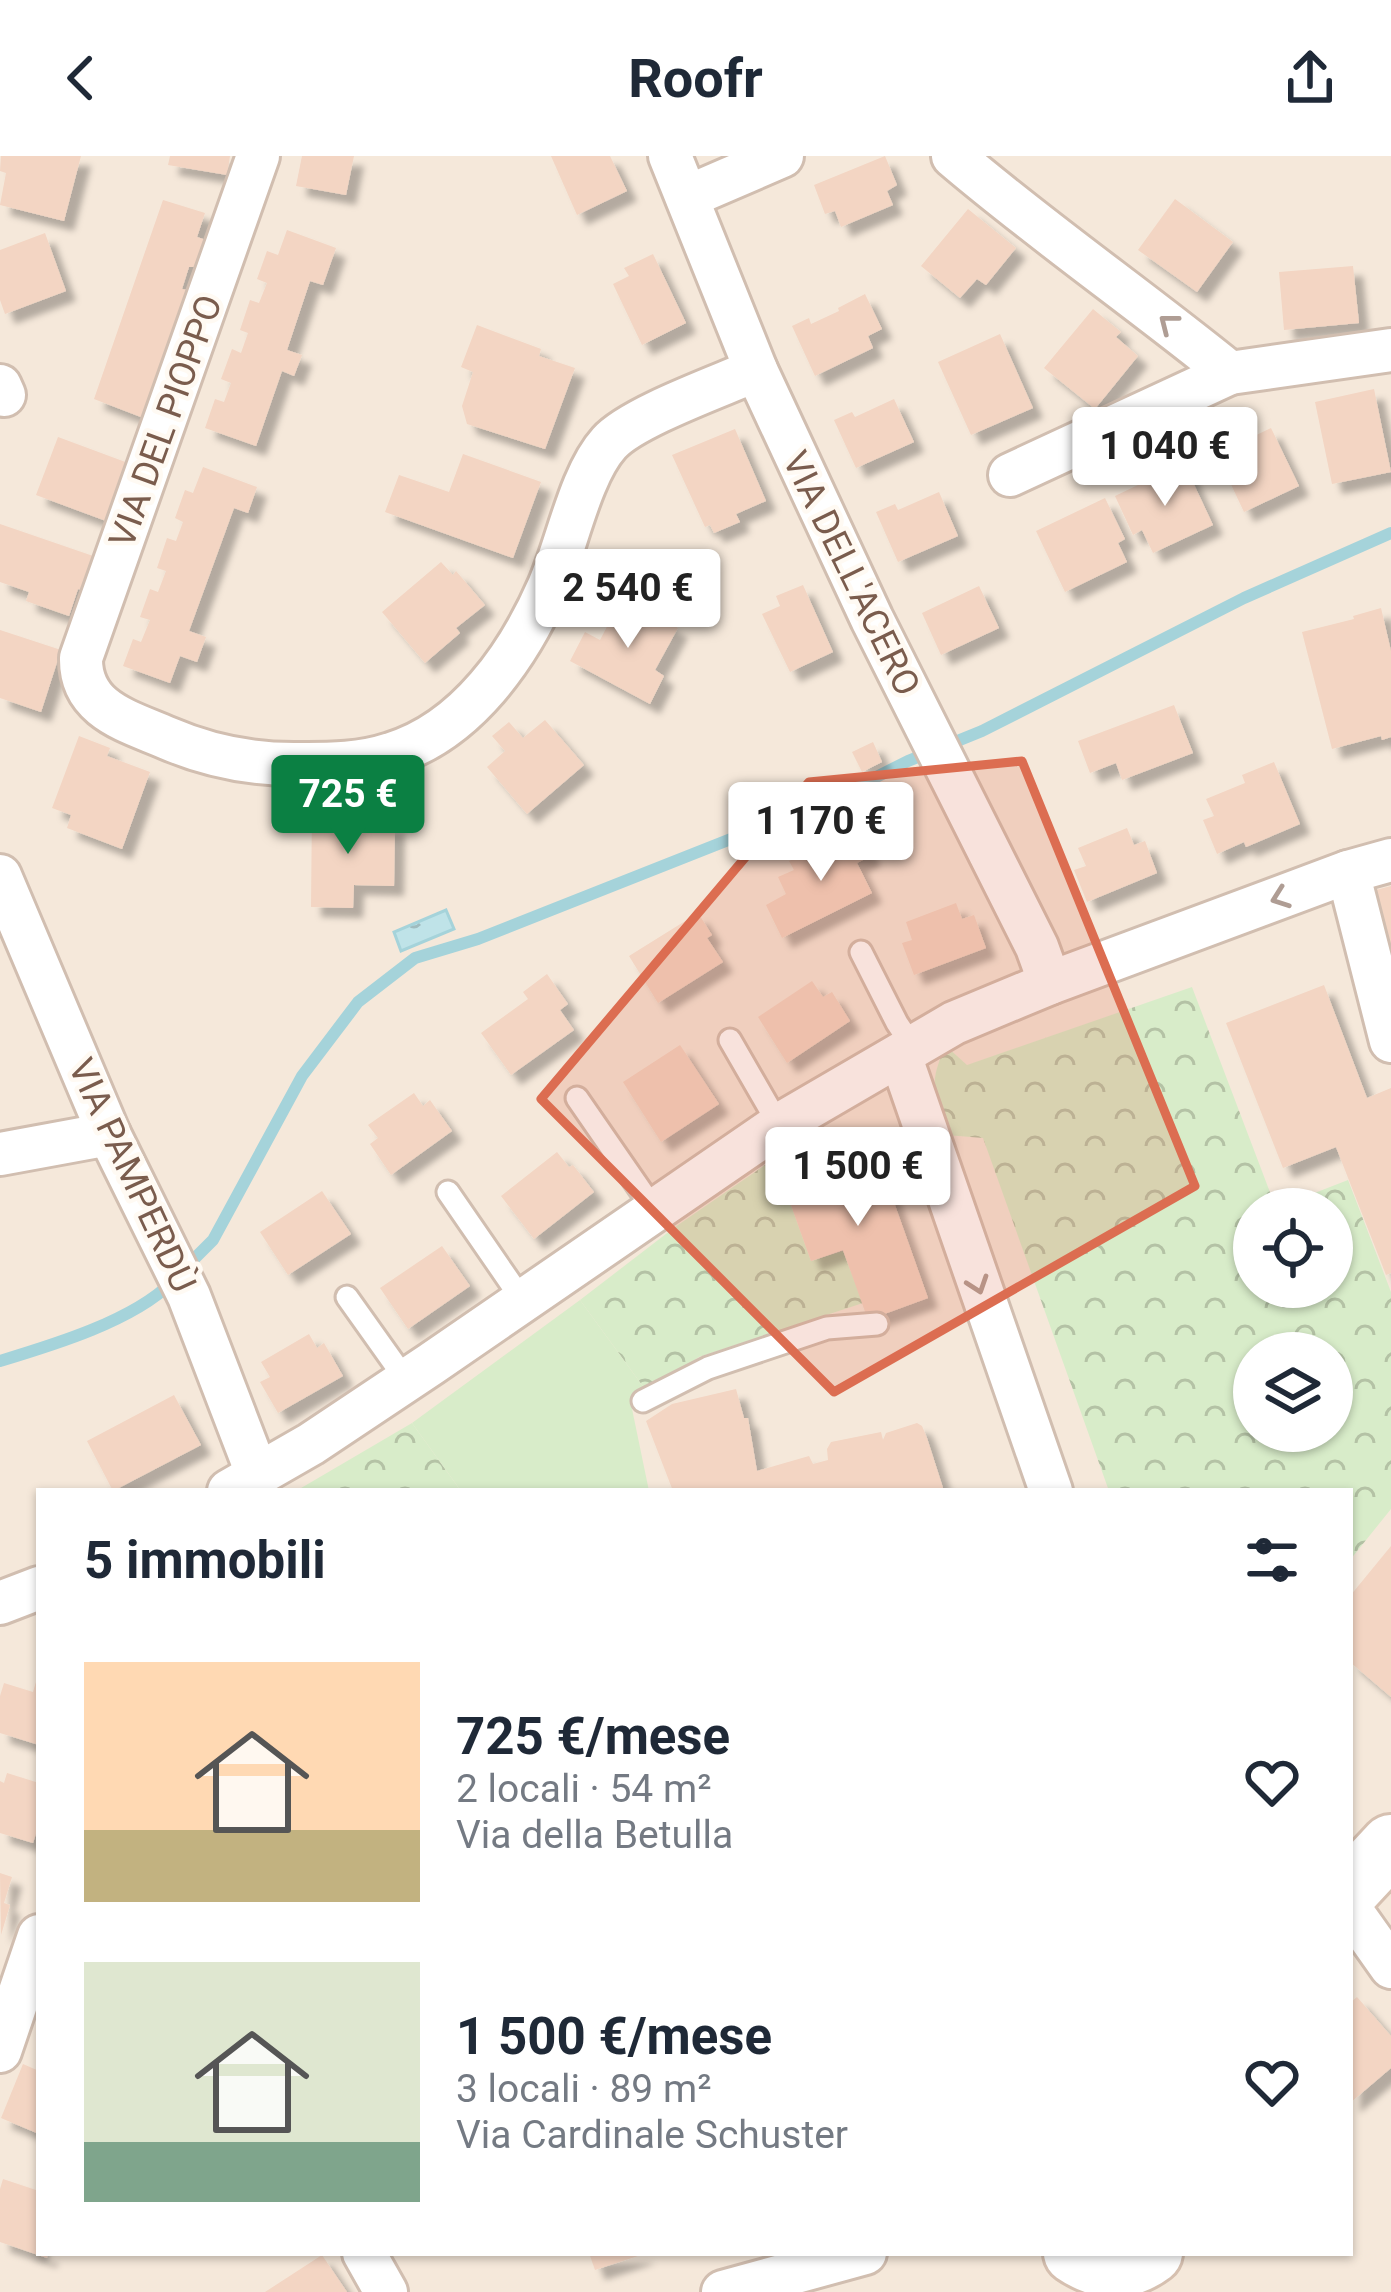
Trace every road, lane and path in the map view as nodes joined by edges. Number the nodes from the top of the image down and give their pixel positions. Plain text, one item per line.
1 (258, 156) edge
2 (670, 156) edge
3 (782, 156) edge
4 (953, 156) edge
5 (687, 197) junction
6 (1391, 350) edge
7 (756, 370) junction
8 (1230, 373) junction
9 (1010, 476) dead end
10 (1391, 860) edge
11 (1348, 872) junction
12 (0, 877) edge
13 (860, 952) dead end
14 (1050, 983) junction
15 (730, 1040) dead end
16 (1391, 1041) edge
17 (907, 1051) junction
18 (577, 1098) dead end
19 (779, 1125) junction
20 (110, 1133) junction
21 (0, 1154) edge
22 (448, 1192) dead end
23 (655, 1210) junction
24 (347, 1297) dead end
25 (523, 1301) junction
26 (877, 1324) dead end
27 (406, 1380) junction
28 (643, 1401) dead end
29 (243, 1484) edge
30 (1050, 1488) edge
31 (36, 1589) edge
32 (0, 1603) edge
33 (1391, 1845) edge
34 (1353, 1886) edge
35 (1353, 1913) edge
36 (36, 1945) edge
37 (1391, 1967) edge
38 (0, 2051) edge
39 (366, 2256) edge
40 (854, 2256) edge
41 (386, 2292) edge
42 (723, 2292) edge

1 - 7 street, VIA DEL PIOPPO
2 - 5 street, VIA DELL'ACERO
3 - 5 street
8 -> 4 street
5 - 7 street, VIA DELL'ACERO
6 - 8 street
7 - 14 street, VIA DELL'ACERO
8 - 9 street
10 - 11 street
11 -> 14 street
11 - 16 street
12 - 20 street, VIA PAMPERDÙ
13 - 17 lane
14 - 17 street
15 - 19 lane
17 - 19 street
17 -> 30 street
18 - 23 lane
19 - 23 street
20 - 21 street
20 - 29 street, VIA PAMPERDÙ
22 - 25 lane
23 - 25 street
24 - 27 lane
25 - 27 street
26 - 28 lane
27 - 29 street
31 - 32 street
33 - 34 street
35 - 37 street
36 - 38 street
39 - 41 street
40 - 42 street

